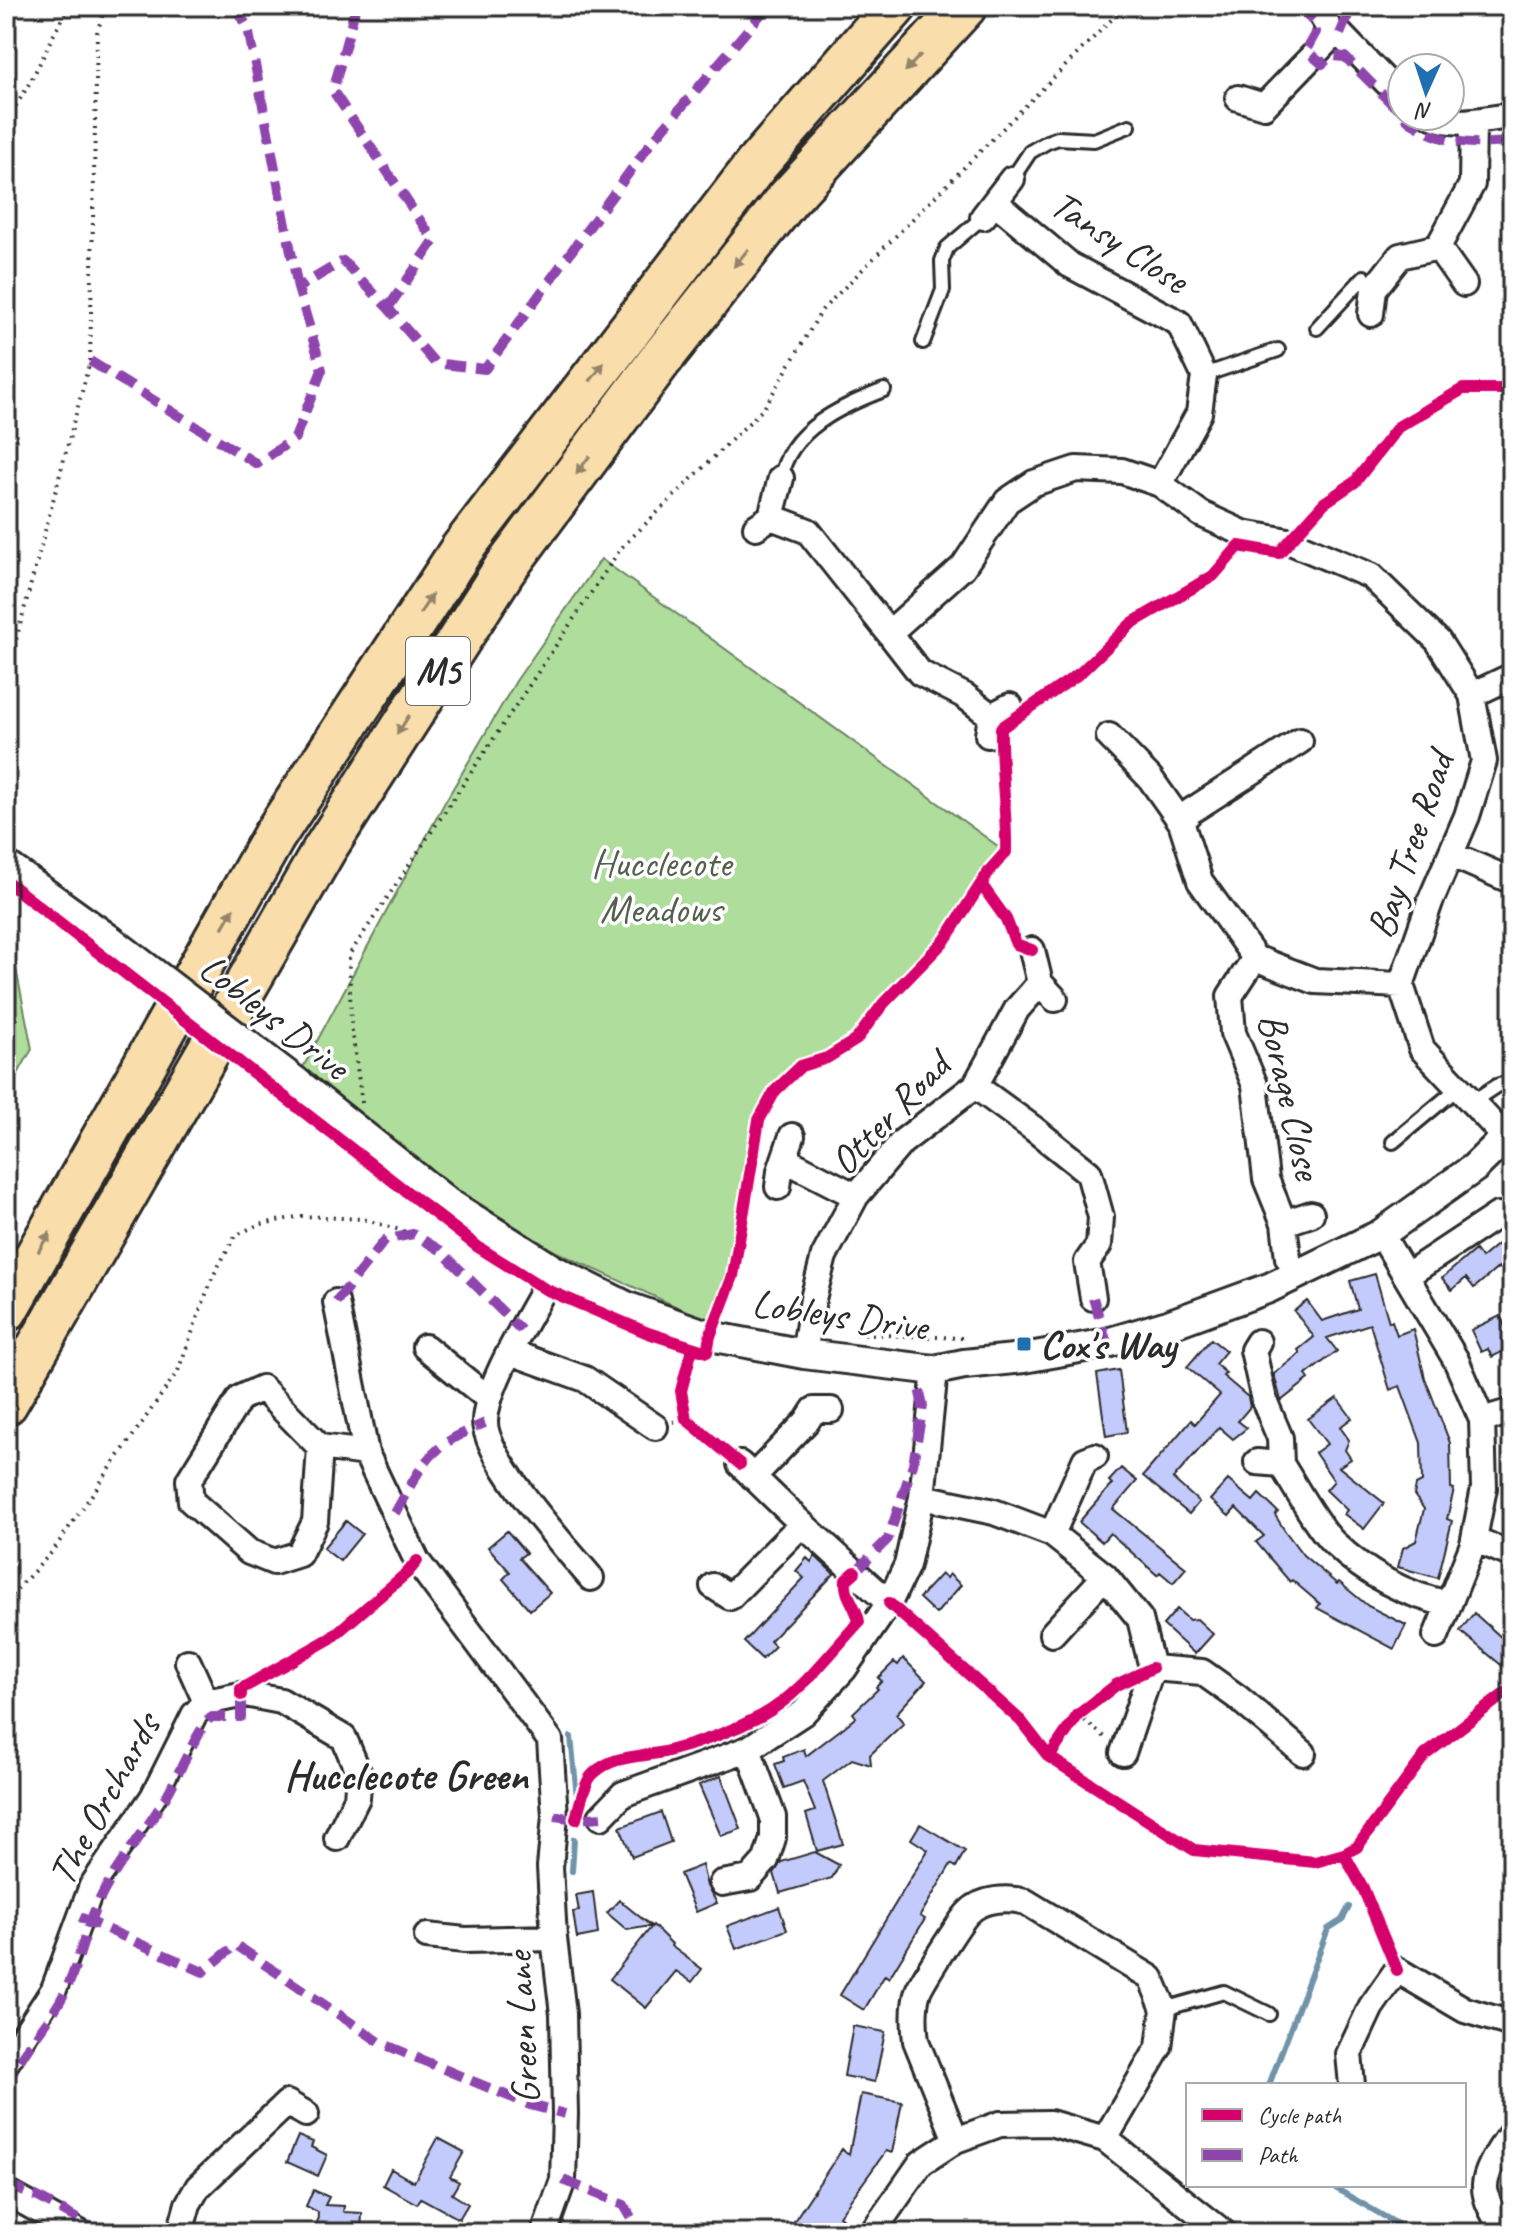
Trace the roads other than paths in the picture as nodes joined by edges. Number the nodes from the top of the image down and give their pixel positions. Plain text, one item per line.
1 (895, 6) edge
2 (965, 6) edge
3 (1318, 10) dead end
4 (1333, 35) junction
5 (1386, 81) edge
6 (1238, 98) dead end
7 (1512, 116) edge
8 (1466, 123) edge
9 (1473, 123) junction
10 (1129, 126) dead end
11 (1012, 179) joint
12 (989, 209) junction
13 (1438, 247) junction
14 (1366, 279) junction
15 (1464, 284) dead end
16 (1371, 314) dead end
17 (1317, 328) dead end
18 (923, 342) dead end
19 (1278, 350) dead end
20 (1204, 375) junction
21 (884, 390) dead end
22 (781, 478) joint
23 (1160, 484) junction
24 (889, 633) junction
25 (1512, 676) edge
26 (1472, 695) junction
27 (997, 719) dead end
28 (1109, 736) dead end
29 (1293, 755) dead end
30 (1181, 822) junction
31 (1452, 855) junction
32 (6, 865) edge
33 (1512, 881) edge
34 (1032, 950) dead end
35 (1255, 958) junction
36 (1401, 985) junction
37 (1512, 1081) edge
38 (975, 1086) junction
39 (1465, 1095) junction
40 (1508, 1134) edge
41 (792, 1136) dead end
42 (1393, 1142) dead end
43 (784, 1159) junction
44 (778, 1187) dead end
45 (856, 1196) junction
46 (1311, 1214) dead end
47 (1498, 1215) dead end
48 (1284, 1223) junction
49 (1381, 1234) junction
50 (1288, 1258) dead end
51 (554, 1270) junction
52 (1406, 1276) junction
53 (1093, 1298) dead end
54 (336, 1302) dead end
55 (6, 1310) edge
56 (1258, 1342) dead end
57 (806, 1343) junction
58 (425, 1347) dead end
59 (510, 1352) junction
60 (935, 1370) junction
61 (489, 1399) junction
62 (6, 1403) edge
63 (831, 1410) dead end
64 (1512, 1411) edge
65 (1482, 1420) junction
66 (655, 1427) dead end
67 (320, 1447) junction
68 (1085, 1452) dead end
69 (366, 1453) junction
70 (922, 1497) junction
71 (802, 1524) junction
72 (1052, 1534) junction
73 (1474, 1539) junction
74 (1512, 1555) edge
75 (1105, 1576) junction
76 (591, 1578) dead end
77 (727, 1597) dead end
78 (889, 1603) junction
79 (1449, 1604) junction
80 (1052, 1634) dead end
81 (1436, 1636) dead end
82 (188, 1662) dead end
83 (1152, 1668) junction
84 (206, 1702) junction
85 (748, 1749) junction
86 (1123, 1753) road end
87 (1303, 1753) dead end
88 (601, 1817) dead end
89 (337, 1838) dead end
90 (722, 1883) dead end
91 (427, 1936) dead end
92 (554, 1938) junction
93 (1164, 2009) junction
94 (1269, 2014) dead end
95 (1512, 2024) edge
96 (6, 2063) edge
97 (1352, 2083) edge
98 (293, 2100) dead end
99 (1512, 2132) edge
100 (1105, 2139) junction
101 (956, 2140) junction
102 (6, 2196) edge
103 (1207, 2228) edge
104 (80, 2233) edge
105 (180, 2233) edge
106 (544, 2233) edge
107 (872, 2233) edge
108 (1505, 2233) edge

55 -> 1 highway, M5
2 -> 62 highway, M5
3 - 4 street
4 - 5 street
4 - 6 street
7 - 9 street
8 - 9 street
9 - 13 street
10 - 11 lane
11 - 12 street
12 - 18 lane
12 - 20 street, Tansy Close
13 - 14 street
13 - 15 street
14 - 16 street
14 - 17 lane
19 - 20 lane
20 - 23 street
21 - 22 lane
22 - 24 street
23 - 24 street, Bay Tree Road
23 - 26 street, Bay Tree Road
24 - 27 street
25 - 26 street
26 - 31 street, Bay Tree Road
28 - 30 street
29 - 30 street
30 - 35 street
31 - 33 street
31 - 36 street, Bay Tree Road
32 - 51 street, Lobleys Drive, bridge
34 - 38 street, Otter Road
35 - 36 street
35 - 48 street, Borage Close
36 - 39 street, Bay Tree Road
37 - 39 lane
38 - 45 street, Otter Road
38 - 53 street
39 - 40 street, Bay Tree Road
39 - 42 lane
40 - 49 street, Lobleys Drive
41 - 43 street
43 - 44 street
43 - 45 street
45 - 57 street, Otter Road
46 - 48 street
47 - 52 street
48 - 50 street, Borage Close
49 - 52 street
49 - 60 street, Lobleys Drive
51 - 57 street, Lobleys Drive
51 - 59 street
52 - 65 street
54 - 69 street, Green Lane
56 - 79 street
57 - 60 street, Lobleys Drive
58 - 61 street
59 - 61 street
59 - 66 street
60 - 70 street
61 - 76 street
63 - 71 street
64 - 65 street
65 - 73 street
67 - 67 street
67 - 69 street
68 - 72 street
69 - 92 street, Green Lane
70 - 72 street
70 - 78 street
71 - 77 street
71 - 78 street
72 - 75 street
73 - 74 street
73 - 79 street
75 - 80 street
75 - 83 street
78 - 85 street
79 - 81 street
82 - 84 street, The Orchards
83 - 86 street
83 - 87 street
84 - 89 street, The Orchards
84 - 96 street, The Orchards
85 - 88 street
85 - 90 street
91 - 92 street
92 - 106 street, Green Lane
93 - 94 lane
93 - 100 street
93 - 101 street
95 - 97 street
98 - 105 street
99 - 108 street
100 - 101 street
100 - 103 street
101 - 107 street
102 - 104 street

